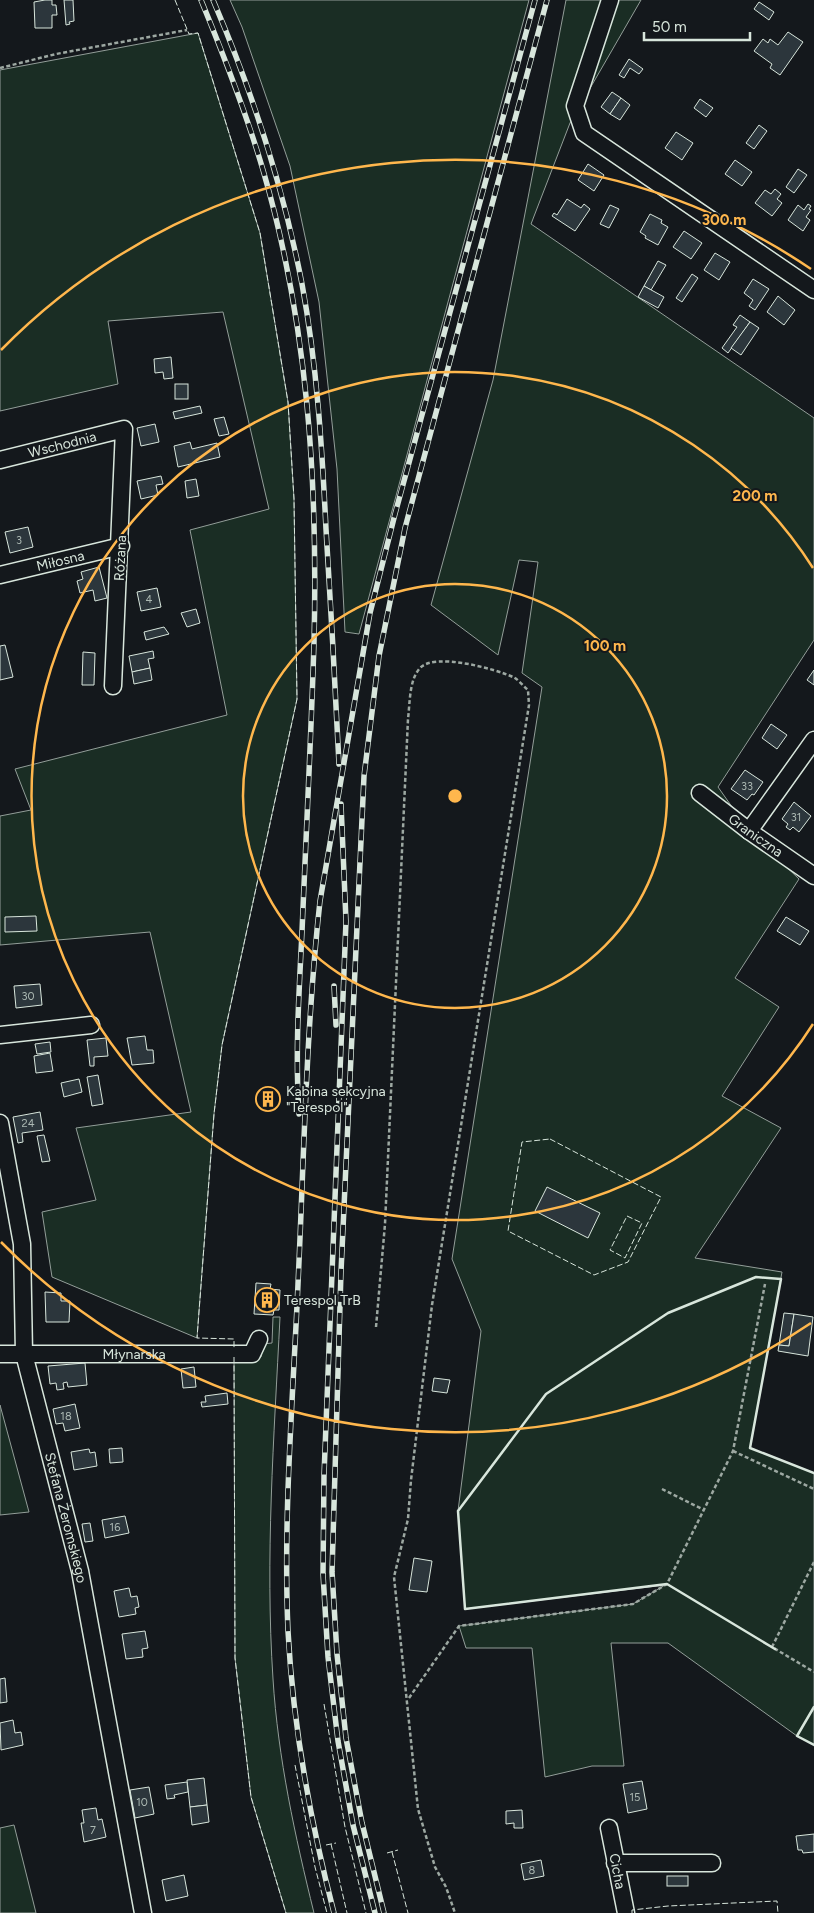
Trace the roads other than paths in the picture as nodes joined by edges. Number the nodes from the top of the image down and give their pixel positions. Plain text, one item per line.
1 (610, 0) edge
2 (814, 290) edge
3 (124, 429) joint
4 (0, 460) edge
5 (121, 546) junction
6 (0, 575) edge
7 (113, 686) dead end
8 (814, 740) edge
9 (700, 793) dead end
10 (749, 831) junction
11 (814, 876) edge
12 (91, 1025) dead end
13 (0, 1036) edge
14 (0, 1123) edge
15 (260, 1339) dead end
16 (0, 1354) edge
17 (24, 1354) junction
18 (609, 1828) dead end
19 (615, 1863) junction
20 (712, 1863) dead end
21 (143, 1913) edge
22 (626, 1913) edge

1 - 2 street
3 - 4 street, Wschodnia
3 - 5 street, Różana
5 - 6 street, Miłosna
5 - 7 street, Różana
8 - 10 street
9 - 10 street, Graniczna
10 - 11 street, Graniczna
12 - 13 street
14 - 17 street, Stefana Żeromskiego
15 - 17 street, Młynarska
16 - 17 street, Młynarska
17 - 21 street, Stefana Żeromskiego
18 - 19 street, Cicha
19 - 20 street
19 - 22 street, Cicha

